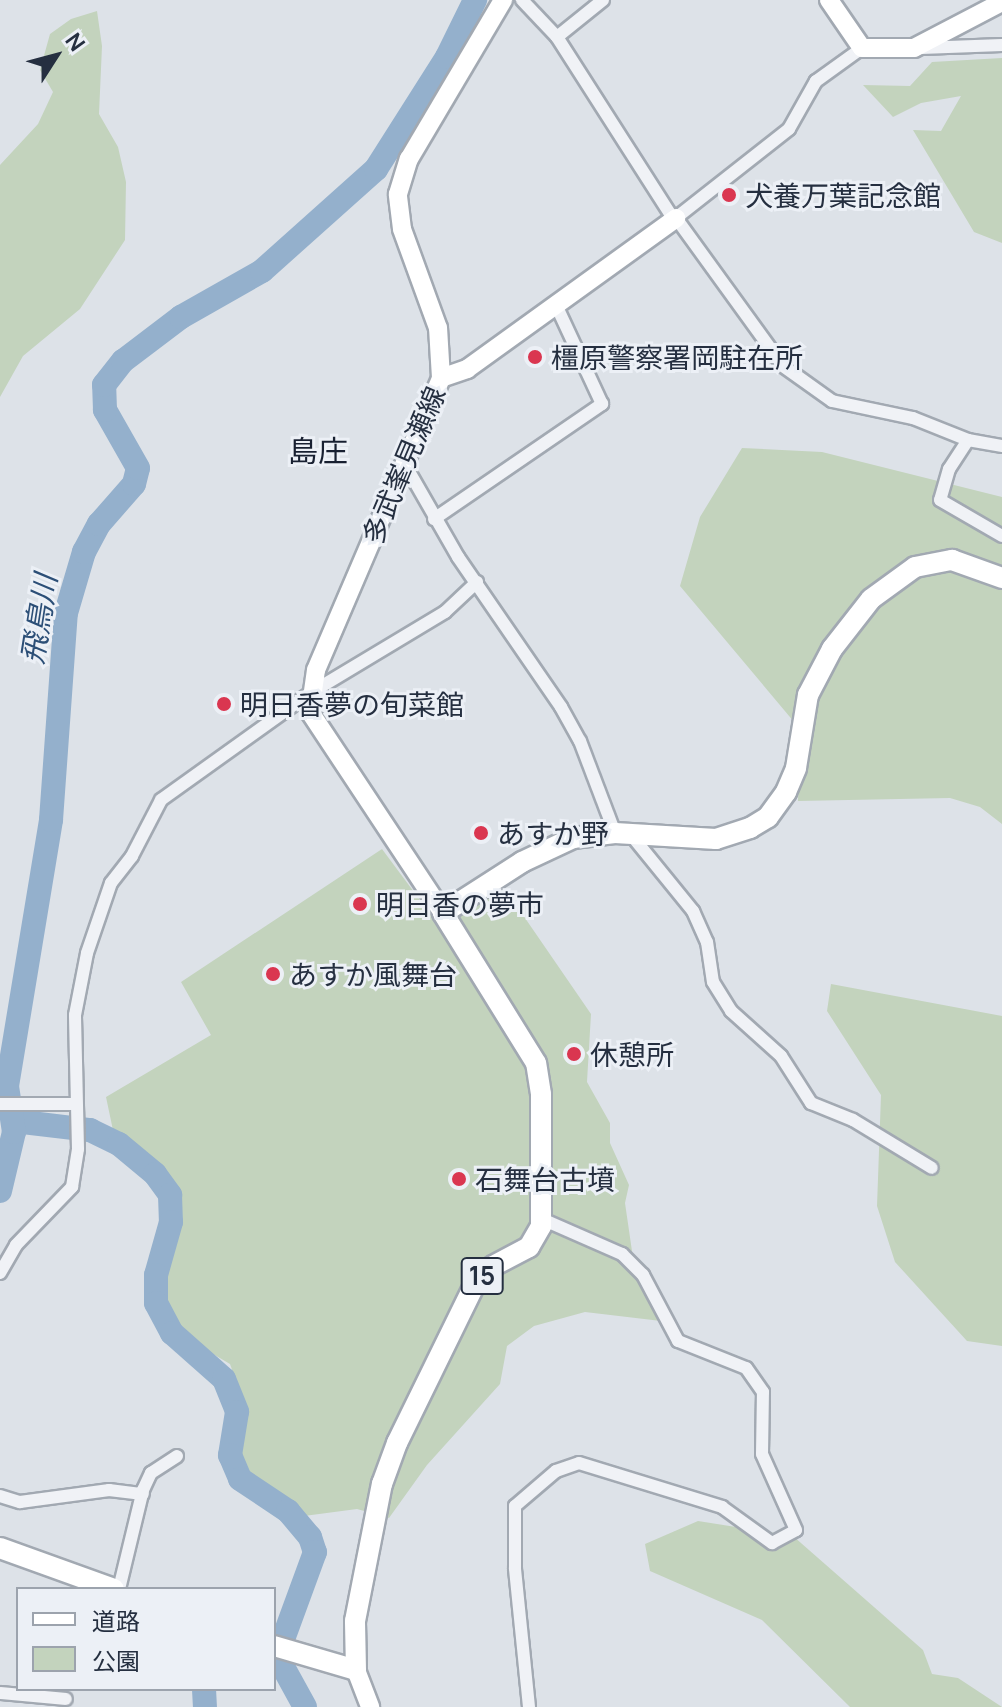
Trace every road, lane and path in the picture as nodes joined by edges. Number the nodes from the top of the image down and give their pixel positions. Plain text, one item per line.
1 (503, 0) edge
2 (522, 0) edge
3 (603, 0) edge
4 (829, 0) edge
5 (1002, 2) edge
6 (557, 37) junction
7 (1002, 45) edge
8 (862, 48) junction
9 (914, 48) junction
10 (675, 219) junction
11 (556, 305) junction
12 (441, 378) junction
13 (968, 440) junction
14 (1002, 446) edge
15 (403, 461) junction
16 (434, 519) junction
17 (1002, 536) edge
18 (1002, 578) edge
19 (477, 582) junction
20 (312, 692) junction
21 (623, 834) junction
22 (443, 913) junction
23 (2, 1104) edge
24 (76, 1104) junction
25 (932, 1168) dead end
26 (542, 1219) junction
27 (0, 1273) edge
28 (177, 1456) dead end
29 (143, 1494) junction
30 (0, 1496) edge
31 (0, 1548) edge
32 (110, 1587) edge
33 (117, 1587) edge
34 (276, 1647) edge
35 (356, 1670) junction
36 (0, 1693) edge
37 (65, 1698) edge
38 (370, 1707) edge
39 (529, 1707) edge

1 - 12 main road, 多武峯見瀬線
2 - 6 street
3 - 6 street
4 - 8 main road
5 - 9 main road
6 - 10 street
7 - 9 street
8 - 9 main road
8 - 10 street
10 - 11 main road
10 - 13 street
11 - 12 main road
11 - 16 street
12 - 15 main road, 多武峯見瀬線
13 - 14 street
13 - 17 street
15 - 16 street
15 - 20 main road, 多武峯見瀬線
16 - 19 street
18 - 21 main road
19 - 20 street
19 - 21 street
20 - 22 main road, 多武峯見瀬線
20 - 24 street
21 - 22 main road
21 - 25 street
22 - 26 main road
23 - 24 street
24 - 27 street
26 - 35 main road, 15
26 - 39 street
28 - 29 street
29 - 30 street
29 - 33 street
31 - 32 main road
34 - 35 main road
35 - 38 main road
36 - 37 street

